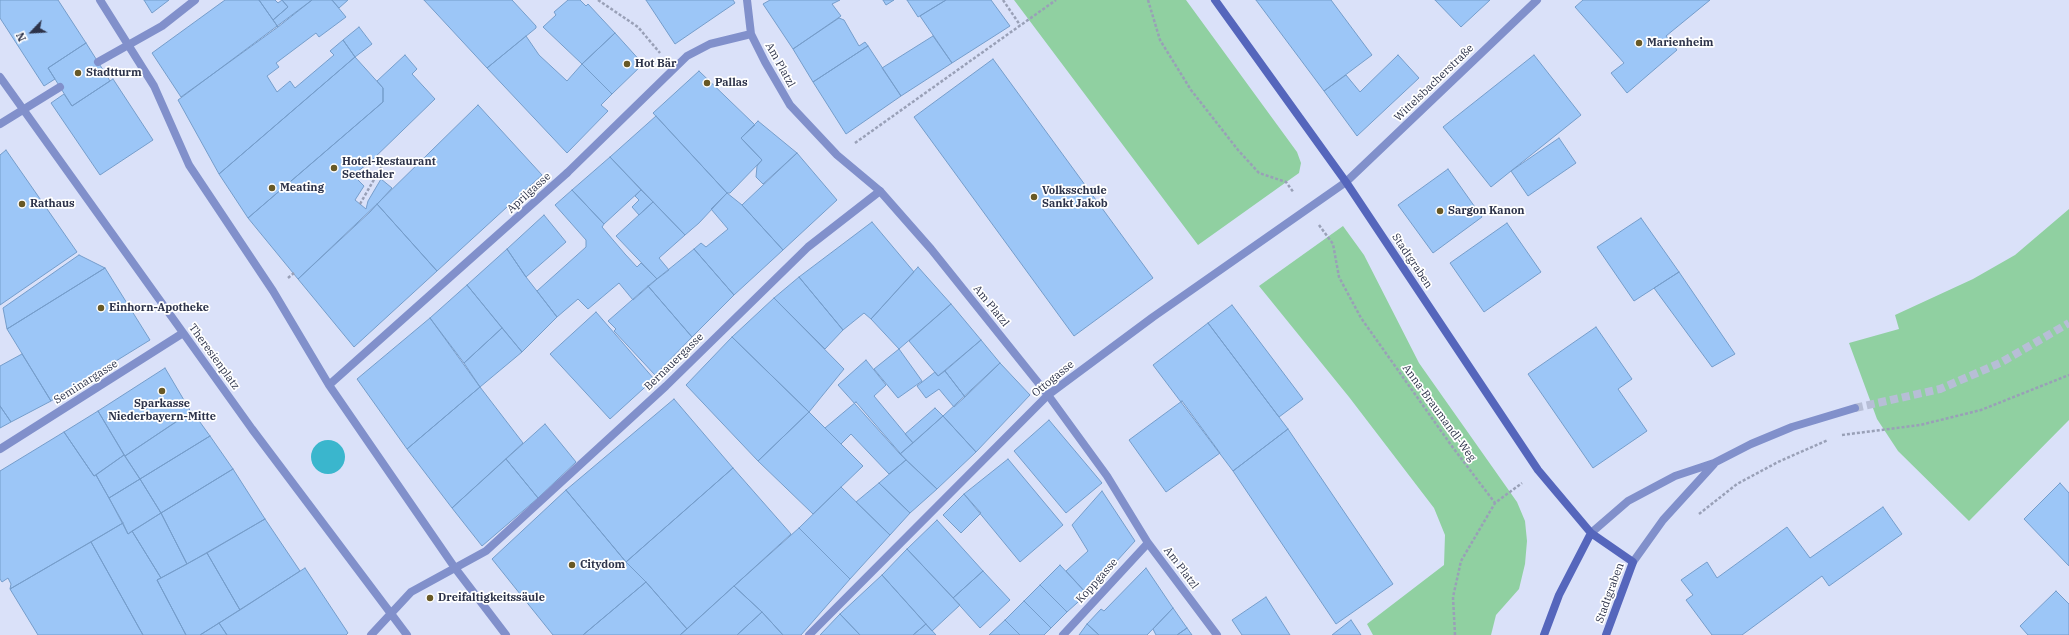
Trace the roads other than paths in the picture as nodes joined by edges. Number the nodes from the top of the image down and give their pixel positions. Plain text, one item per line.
1 (100, 0) edge
2 (195, 0) edge
3 (747, 0) edge
4 (1215, 0) edge
5 (1537, 0) edge
6 (751, 34) junction
7 (128, 45) junction
8 (98, 62) dead end
9 (0, 77) edge
10 (60, 87) dead end
11 (23, 110) junction
12 (0, 124) edge
13 (1346, 182) junction
14 (880, 191) junction
15 (183, 333) junction
16 (329, 385) junction
17 (1048, 395) junction
18 (1855, 408) tunnel mouth
19 (0, 449) edge
20 (1714, 463) junction
21 (1591, 533) junction
22 (1148, 543) junction
23 (1633, 562) junction
24 (456, 568) junction
25 (390, 614) junction
26 (371, 635) edge
27 (406, 635) edge
28 (506, 635) edge
29 (809, 635) edge
30 (1063, 635) edge
31 (1217, 635) edge
32 (1544, 635) edge
33 (1606, 635) edge

1 - 7 street
2 - 7 street
3 - 6 street, Am Platzl
4 - 13 main road, Stadtgraben
5 - 13 street, Wittelsbacherstraße
6 - 14 street, Am Platzl
6 - 16 street, Aprilgasse
7 - 8 street
7 - 16 street
9 - 11 street, Theresienplatz
10 - 11 street
11 - 12 street
11 - 15 street, Theresienplatz
13 - 17 street, Ottogasse
13 - 21 main road, Stadtgraben
14 - 17 street, Am Platzl
14 - 24 street, Bernauergasse
15 - 19 street, Seminargasse
15 - 25 street, Theresienplatz
16 - 24 street
17 - 22 street, Am Platzl
17 - 29 street, Ottogasse
18 - 20 street
20 - 21 street
20 - 23 street
21 - 23 main road, Stadtgraben
21 - 32 main road
22 - 30 street, Koppgasse
22 - 31 street, Am Platzl
23 - 33 main road, Stadtgraben
24 - 25 street
24 - 28 street
25 - 26 street
25 - 27 street, Theresienplatz

